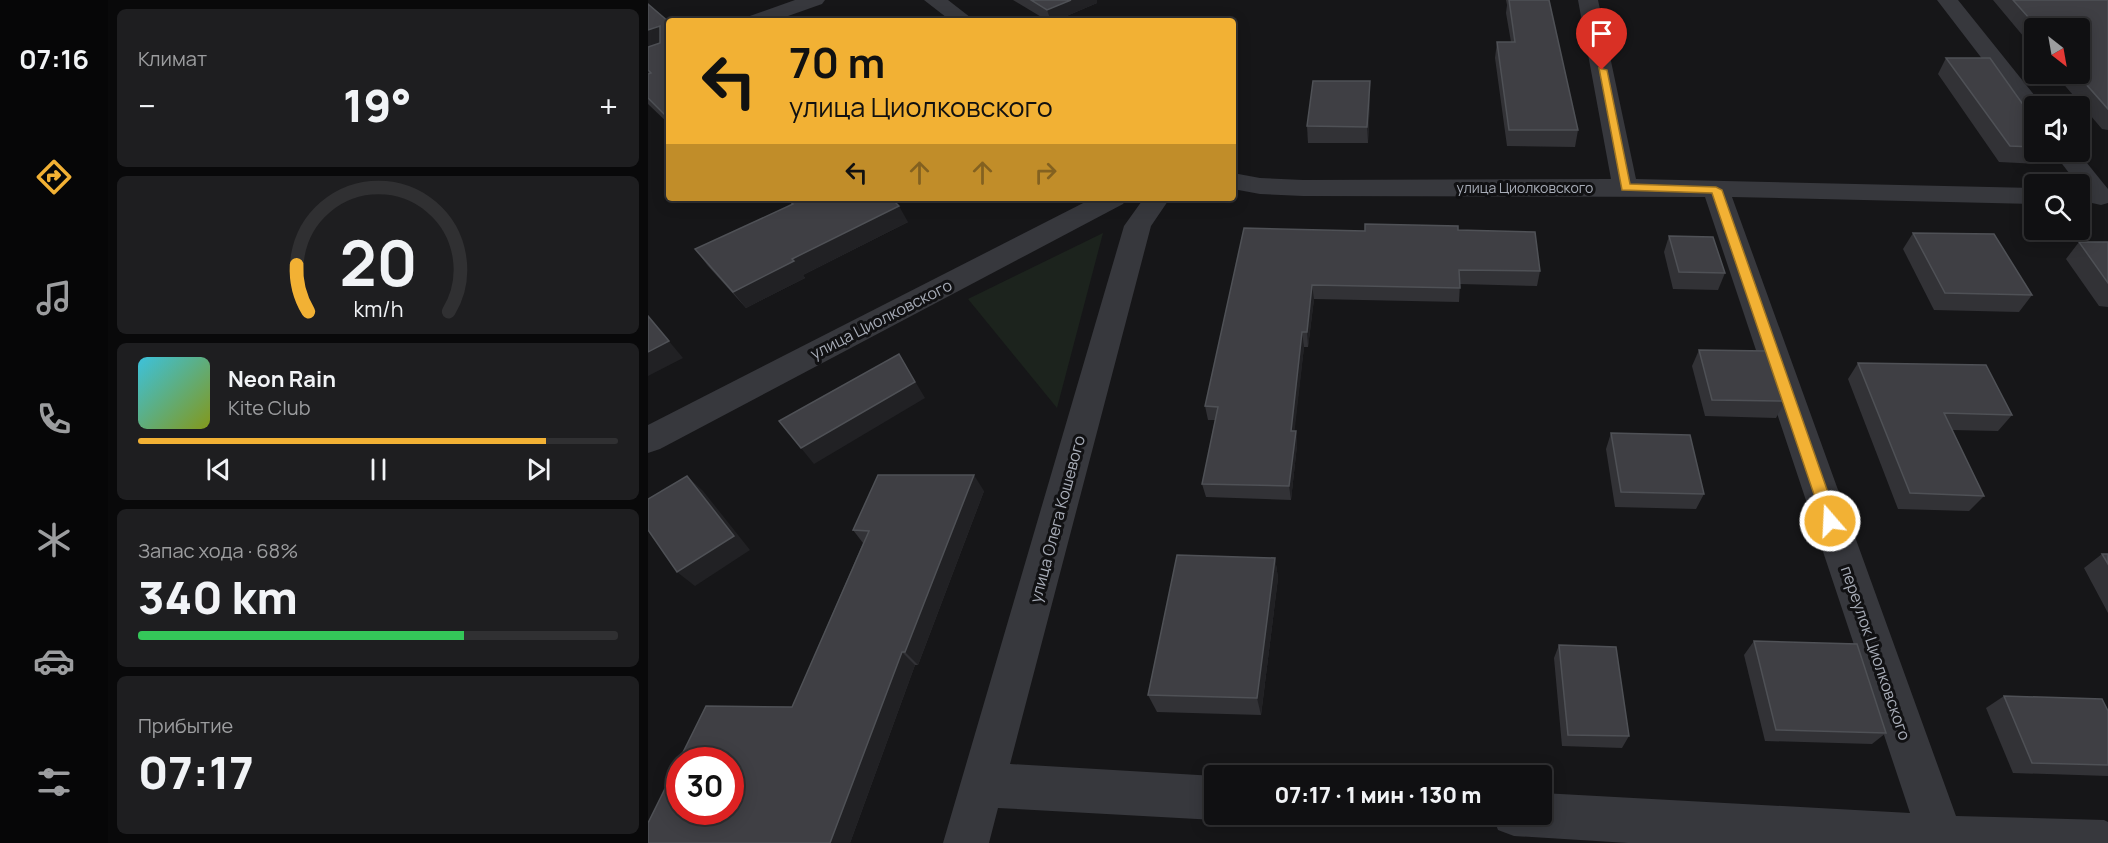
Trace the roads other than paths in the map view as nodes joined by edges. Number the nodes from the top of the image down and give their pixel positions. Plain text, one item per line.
1 (815, 0) edge
2 (934, 0) edge
3 (1588, 0) edge
4 (1947, 0) edge
5 (763, 18) edge
6 (961, 18) edge
7 (2024, 98) edge
8 (2072, 162) edge
9 (1236, 182) edge
10 (1625, 187) junction
11 (1716, 190) junction
12 (2024, 196) edge
13 (2096, 197) edge
14 (1108, 201) edge
15 (1154, 201) edge
16 (648, 440) edge
17 (984, 785) junction
18 (1204, 797) edge
19 (1552, 816) edge
20 (1942, 840) edge
21 (966, 843) edge
22 (2104, 843) edge

1 - 5 street
2 - 6 street
3 - 10 street
4 - 7 street
8 - 13 street
9 - 10 street, улица Циолковского
10 - 11 street, улица Циолковского
11 - 12 street, улица Циолковского
11 - 20 street, переулок Циолковского
14 - 16 street, улица Циолковского
15 - 17 street, улица Олега Кошевого
17 - 18 street
17 - 21 street, улица Олега Кошевого
19 - 20 street
20 - 22 street

